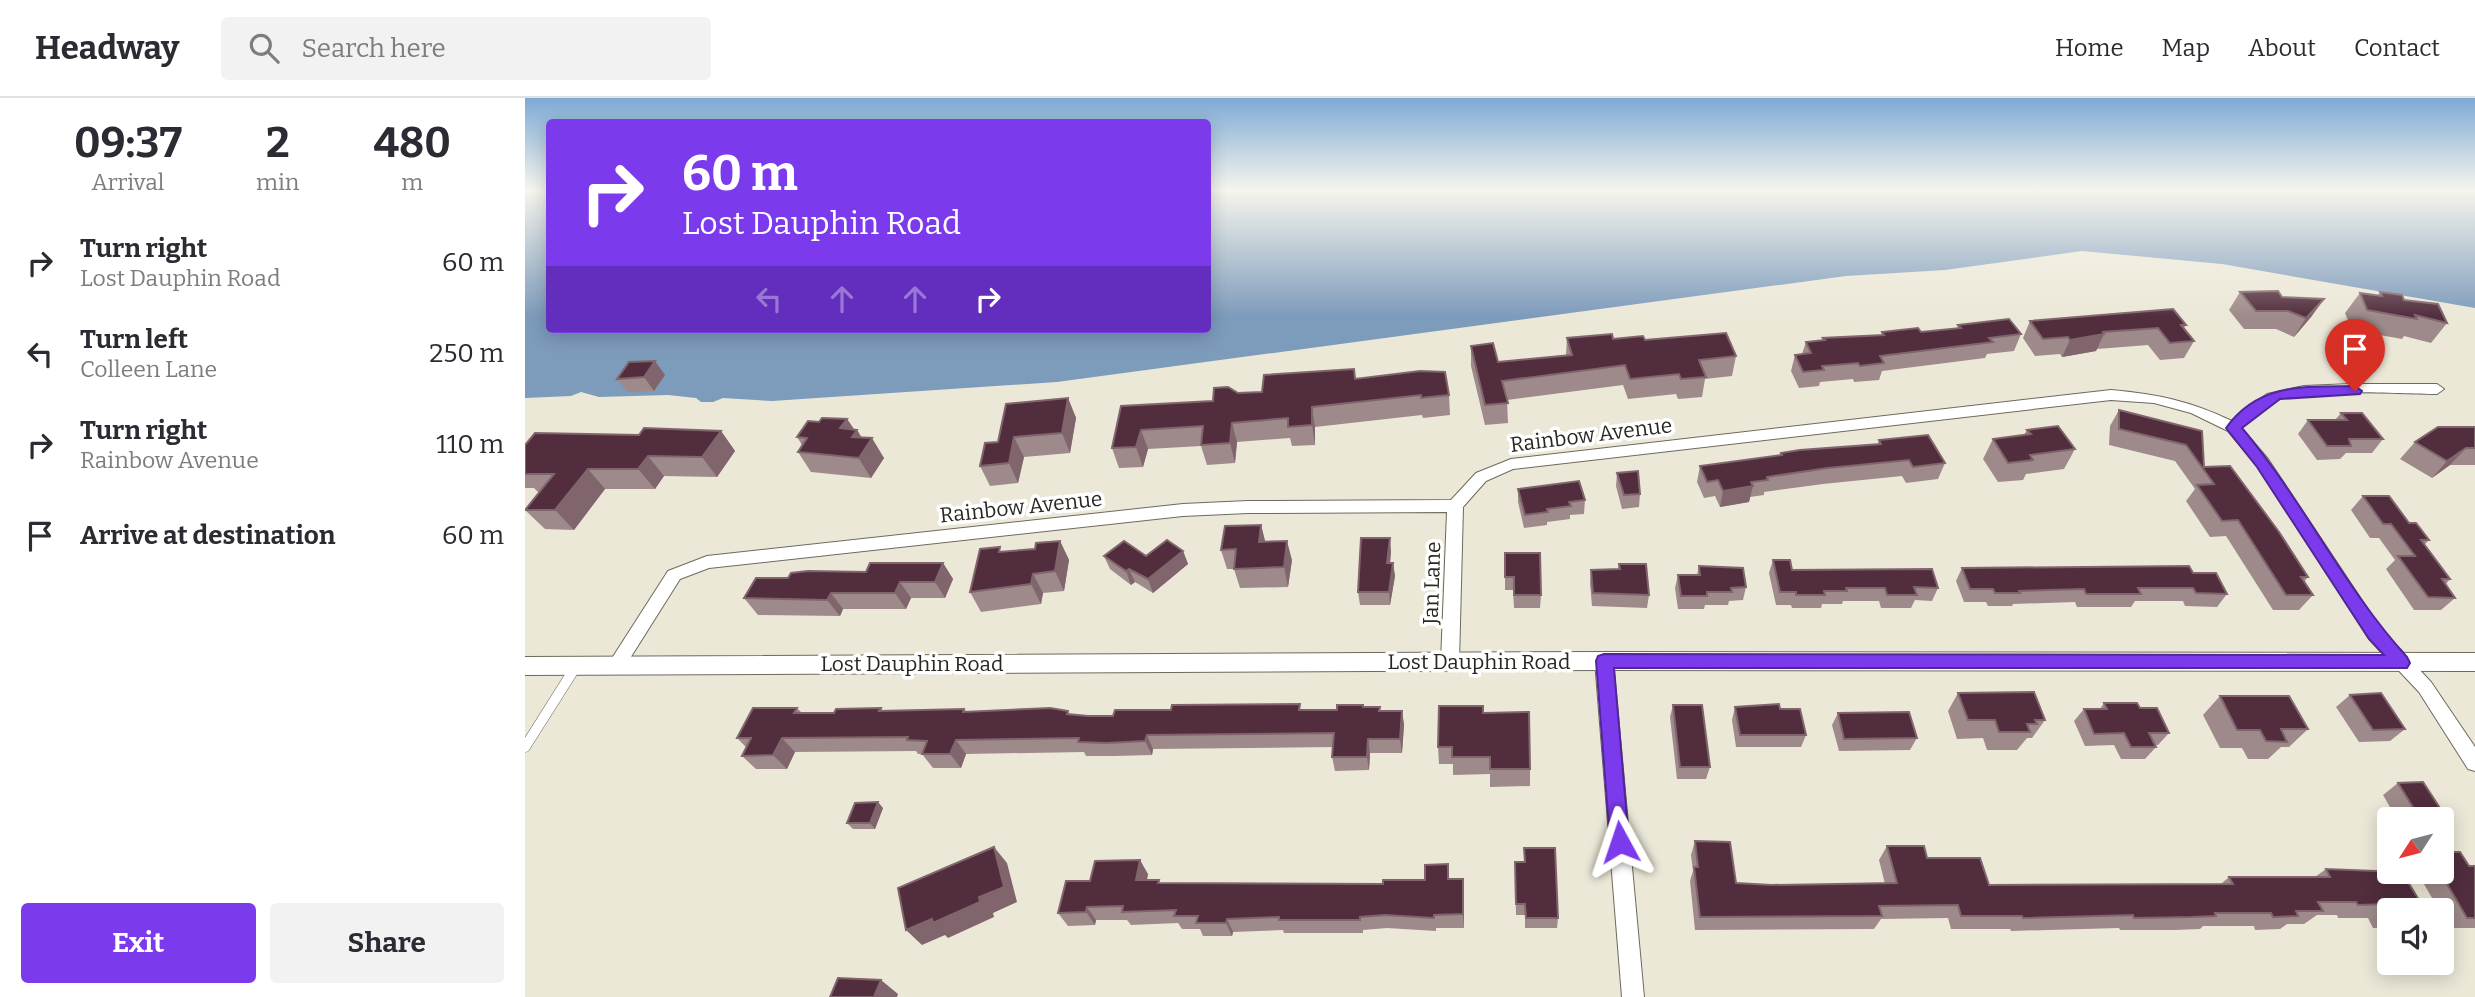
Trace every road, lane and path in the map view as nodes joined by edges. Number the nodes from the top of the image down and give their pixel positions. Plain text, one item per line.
1 (2437, 390) dead end
2 (2233, 428) junction
3 (1455, 506) junction
4 (1604, 661) junction
5 (1450, 662) junction
6 (2475, 662) edge
7 (2401, 663) junction
8 (525, 666) edge
9 (576, 666) junction
10 (616, 666) junction
11 (525, 747) edge
12 (2475, 763) edge
13 (1633, 997) edge

1 - 2 street
2 - 3 street, Rainbow Avenue
2 - 7 street
3 - 5 street, Jan Lane
3 - 10 street, Rainbow Avenue
4 - 5 street, Lost Dauphin Road
4 - 7 street, Lost Dauphin Road
4 - 13 street
5 - 10 street, Lost Dauphin Road
6 - 7 street, Lost Dauphin Road
7 - 12 street
8 - 9 street, Lost Dauphin Road
9 - 10 street, Lost Dauphin Road
9 - 11 lane

